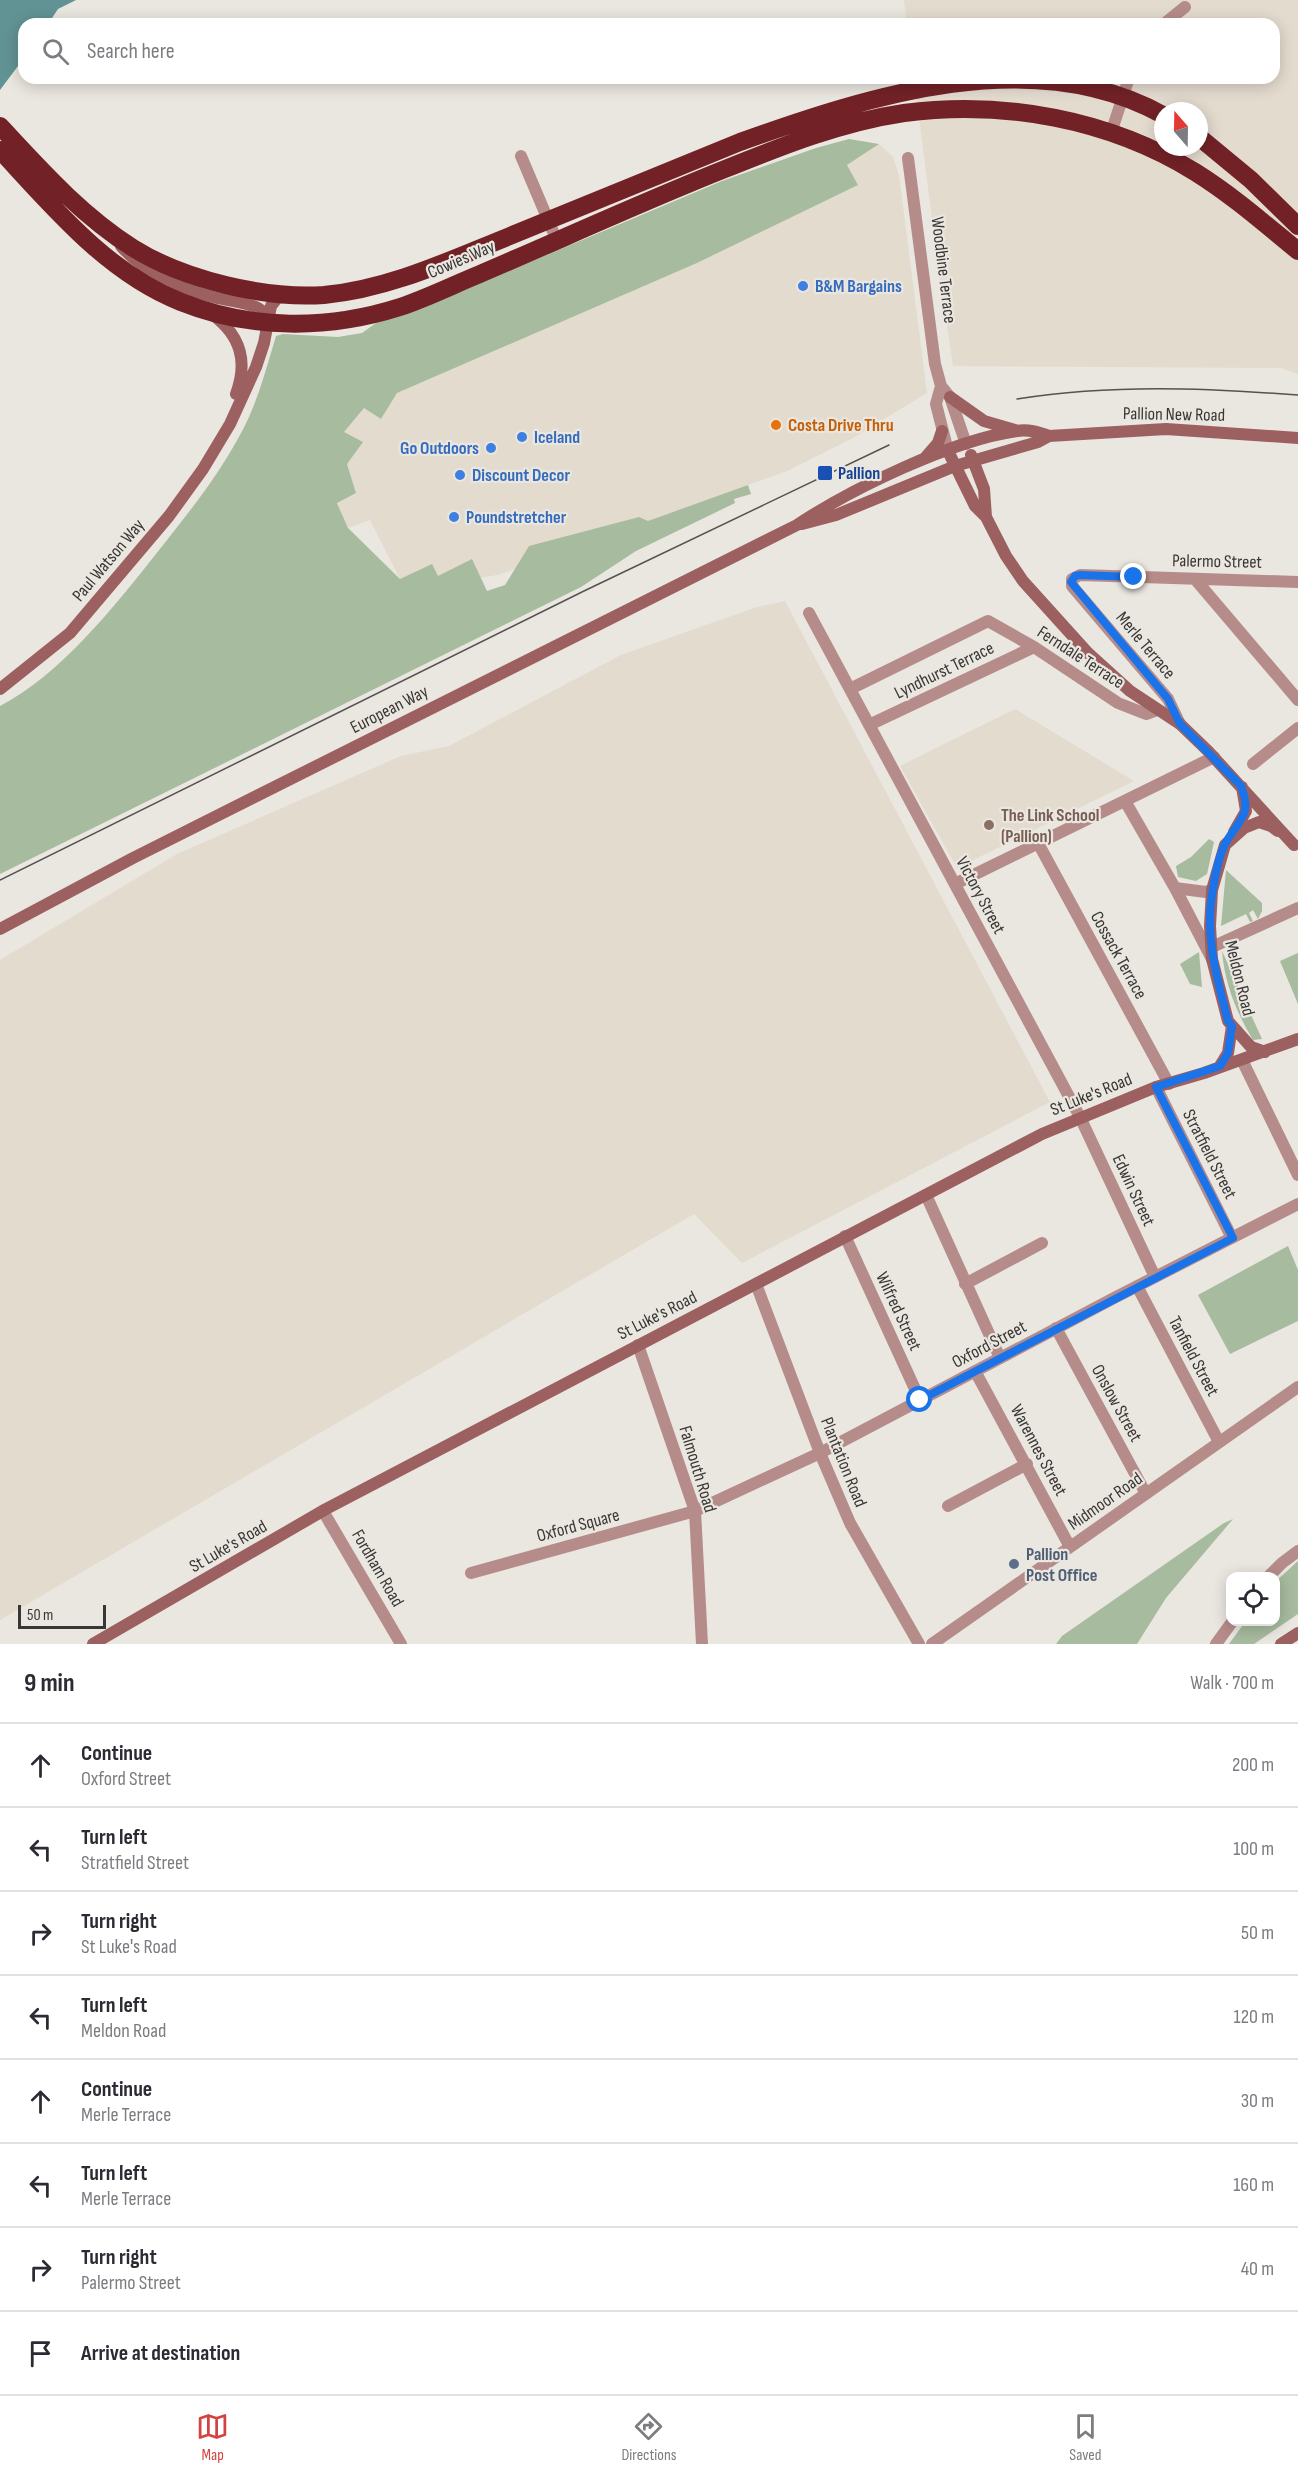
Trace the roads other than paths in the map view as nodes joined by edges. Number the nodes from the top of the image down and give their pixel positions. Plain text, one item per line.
1 (1185, 7) dead end
2 (1171, 18) edge
3 (958, 84) edge
4 (1068, 84) edge
5 (1127, 84) edge
6 (1123, 96) junction
7 (1154, 111) edge
8 (0, 126) edge
9 (1111, 133) junction
10 (1208, 144) edge
11 (0, 150) edge
12 (521, 156) dead end
13 (908, 158) dead end
14 (30, 170) junction
15 (548, 221) junction
16 (1298, 226) edge
17 (109, 232) junction
18 (557, 241) junction
19 (1298, 251) edge
20 (281, 293) junction
21 (207, 310) junction
22 (268, 324) junction
23 (940, 386) junction
24 (950, 397) junction
25 (942, 431) junction
26 (1018, 431) junction
27 (223, 436) junction
28 (1048, 436) junction
29 (1298, 438) edge
30 (966, 444) junction
31 (948, 451) junction
32 (924, 459) junction
33 (973, 460) junction
34 (955, 466) junction
35 (986, 516) junction
36 (797, 525) junction
37 (1195, 579) junction
38 (1298, 582) edge
39 (1072, 586) joint
40 (809, 613) dead end
41 (1034, 646) junction
42 (0, 689) edge
43 (850, 689) junction
44 (1298, 700) edge
45 (1157, 710) junction
46 (1180, 724) junction
47 (869, 725) junction
48 (1298, 728) edge
49 (1214, 757) junction
50 (1253, 764) dead end
51 (1241, 786) junction
52 (1125, 801) junction
53 (1038, 843) junction
54 (1225, 845) junction
55 (1296, 847) edge
56 (955, 884) junction
57 (1175, 888) junction
58 (1212, 890) junction
59 (1298, 908) edge
60 (0, 928) edge
61 (1212, 953) junction
62 (1232, 1026) junction
63 (1298, 1039) edge
64 (1265, 1052) junction
65 (1242, 1060) junction
66 (1220, 1066) junction
67 (1169, 1084) junction
68 (1156, 1087) junction
69 (1080, 1117) junction
70 (1298, 1175) edge
71 (926, 1195) junction
72 (1298, 1204) edge
73 (846, 1236) junction
74 (1233, 1238) junction
75 (1042, 1243) dead end
76 (1155, 1277) junction
77 (756, 1284) junction
78 (965, 1284) junction
79 (1137, 1286) junction
80 (1056, 1328) junction
81 (638, 1345) junction
82 (1000, 1358) junction
83 (975, 1371) junction
84 (1298, 1387) edge
85 (920, 1400) junction
86 (1219, 1443) junction
87 (820, 1453) junction
88 (1027, 1464) junction
89 (1146, 1494) junction
90 (948, 1506) dead end
91 (323, 1511) junction
92 (695, 1511) junction
93 (1070, 1547) junction
94 (1298, 1551) edge
95 (1273, 1572) edge
96 (471, 1573) dead end
97 (1229, 1626) edge
98 (125, 1627) junction
99 (1298, 1632) edge
100 (93, 1644) edge
101 (105, 1644) edge
102 (401, 1644) edge
103 (702, 1644) edge
104 (919, 1644) edge
105 (932, 1644) edge
106 (1216, 1644) edge
107 (1281, 1644) edge

1 - 2 street
3 - 15 highway, Cowies Way
4 - 6 highway, Cowies Way
5 - 6 street
6 - 7 highway
6 - 9 street
8 - 14 highway
9 - 18 highway, Cowies Way
9 - 19 highway, Cowies Way
10 - 16 highway
11 - 14 highway
12 - 15 street
13 - 23 street, Woodbine Terrace
14 - 17 highway, Cowies Way
14 - 21 highway, Cowies Way
15 - 18 street
15 - 20 highway, Cowies Way
17 - 20 highway, Cowies Way
17 - 22 street
18 - 22 highway, Cowies Way
20 - 22 street, Paul Watson Way
21 - 22 highway, Cowies Way
21 - 27 street, Paul Watson Way
22 - 27 street, Paul Watson Way
23 - 24 street
23 - 25 street, Woodbine Terrace
24 - 26 street
24 - 30 street
25 - 31 street, Woodbine Terrace
25 - 32 street
26 - 28 street, Pallion New Road
26 - 30 street, Pallion New Road
27 - 42 street, Paul Watson Way
28 - 29 street, Pallion New Road
28 - 33 street, Pallion New Road
30 - 31 street, Pallion New Road
30 - 33 street
31 - 32 street, European Way
31 - 34 street
32 - 36 street, European Way
33 - 34 street, Pallion New Road
33 - 35 street
34 - 35 street
34 - 36 street, European Way
35 - 45 street
36 - 60 street, European Way
37 - 38 street, Palermo Street
37 - 39 street, Palermo Street
37 - 44 street
39 - 46 street, Merle Terrace
40 - 43 street, Victory Street
41 - 43 street, Ferndale Terrace
41 - 45 street, Ferndale Terrace
41 - 47 street, Lyndhurst Terrace
43 - 47 street, Victory Street
45 - 46 street
46 - 49 street, Merle Terrace
47 - 56 street, Victory Street
48 - 50 street
49 - 51 street, Merle Terrace
49 - 52 street
51 - 54 street
51 - 55 street, Merle Terrace
52 - 53 street
52 - 57 street
53 - 56 street
53 - 67 street, Cossack Terrace
54 - 55 street
54 - 58 street, Meldon Road
56 - 69 street, Victory Street
57 - 58 street
57 - 61 street
58 - 61 street, Meldon Road
59 - 61 street
61 - 62 street, Meldon Road
62 - 64 street, Meldon Road
62 - 66 street
63 - 64 street, St Luke's Road
64 - 65 street, St Luke's Road
65 - 66 street, St Luke's Road
65 - 70 street
66 - 67 street, St Luke's Road
67 - 68 street, St Luke's Road
68 - 69 street, St Luke's Road
68 - 74 street, Stratfield Street
69 - 71 street, St Luke's Road
69 - 76 street, Edwin Street
71 - 73 street, St Luke's Road
71 - 78 street
72 - 74 street, Oxford Street
73 - 77 street, St Luke's Road
73 - 85 street, Wilfred Street
74 - 76 street, Oxford Street
75 - 78 street
76 - 79 street, Oxford Street
77 - 81 street, St Luke's Road
77 - 87 street, Plantation Road
78 - 82 street
79 - 80 street, Oxford Street
79 - 86 street, Tanfield Street
80 - 82 street, Oxford Street
80 - 89 street, Onslow Street
81 - 91 street, St Luke's Road
81 - 92 street, Falmouth Road
82 - 83 street, Oxford Street
83 - 85 street, Oxford Street
83 - 88 street, Warennes Street
84 - 86 street, Midmoor Road
85 - 87 street, Oxford Street
86 - 89 street, Midmoor Road
87 - 92 street, Oxford Street
87 - 104 street, Plantation Road
88 - 90 street
88 - 93 street, Warennes Street
89 - 93 street, Midmoor Road
91 - 98 street, St Luke's Road
91 - 102 street, Fordham Road
92 - 96 street, Oxford Square
92 - 103 street, Falmouth Road
93 - 105 street, Midmoor Road
94 - 95 street
97 - 106 street
98 - 100 street, St Luke's Road
98 - 101 street, St Luke's Road
99 - 107 street

